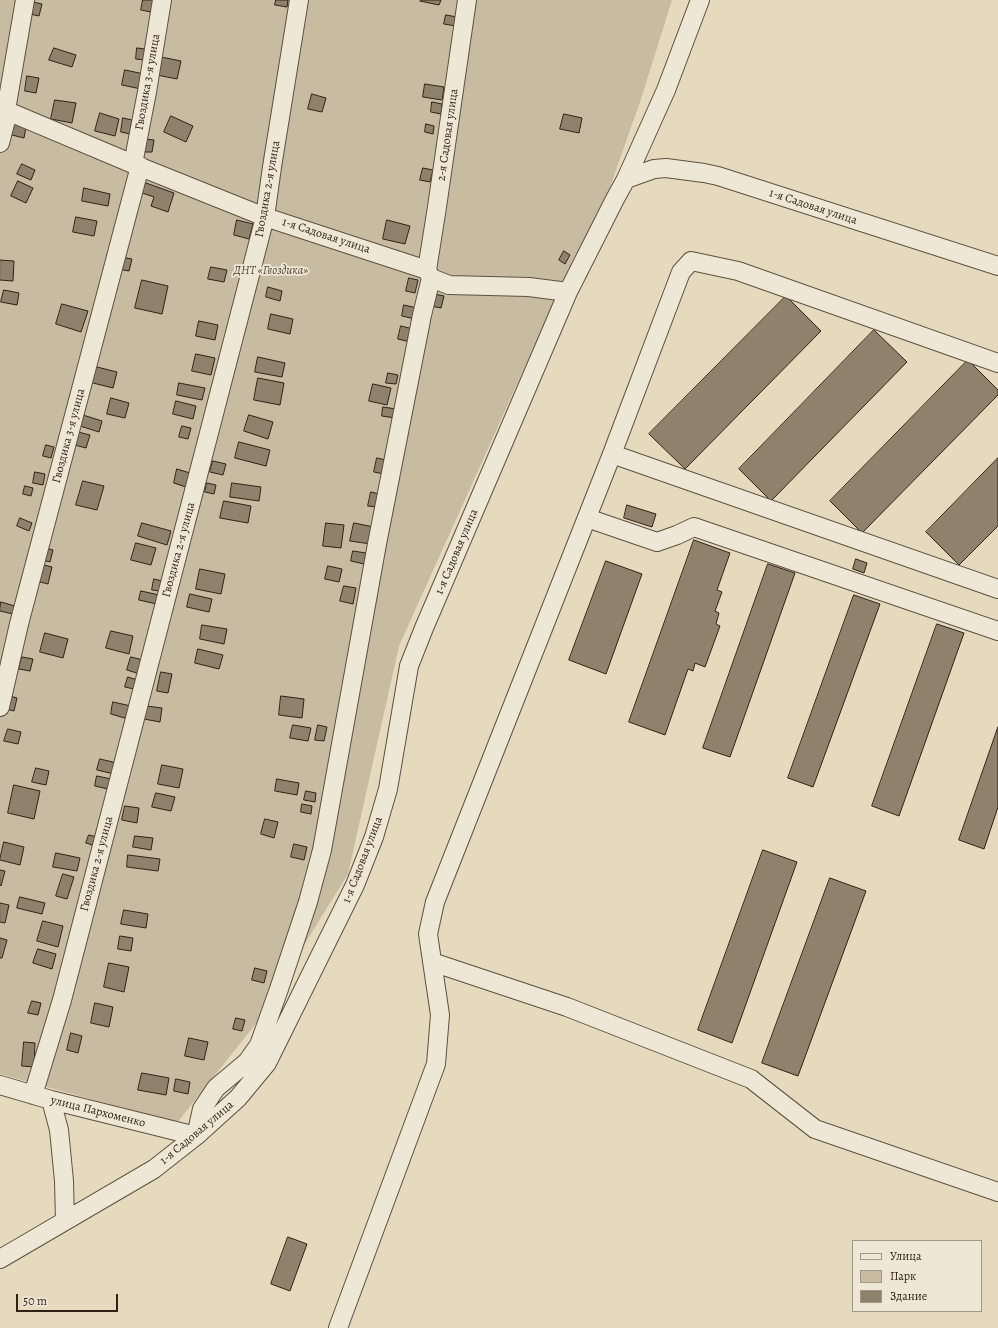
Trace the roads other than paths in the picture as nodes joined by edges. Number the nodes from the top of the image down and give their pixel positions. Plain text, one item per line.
1 (25, 0) edge
2 (162, 0) edge
3 (299, 0) edge
4 (467, 0) edge
5 (700, 0) edge
6 (4, 110) edge
7 (0, 143) edge
8 (137, 165) junction
9 (626, 179) junction
10 (265, 217) junction
11 (998, 266) edge
12 (429, 274) junction
13 (568, 292) junction
14 (998, 363) edge
15 (612, 454) junction
16 (587, 518) junction
17 (998, 589) edge
18 (998, 631) edge
19 (0, 707) edge
20 (432, 962) junction
21 (0, 1085) edge
22 (33, 1095) junction
23 (51, 1100) junction
24 (196, 1136) junction
25 (998, 1192) edge
26 (65, 1221) junction
27 (0, 1260) edge
28 (338, 1328) edge

1 - 6 street
2 - 8 street, Гвоздика 3-я улица
3 - 10 street, Гвоздика 2-я улица
4 - 12 street, 2-я Садовая улица
5 - 9 street, 1-я Садовая улица
6 - 7 street
6 - 8 street, 1-я Садовая улица
8 - 10 street, 1-я Садовая улица
8 - 19 street, Гвоздика 3-я улица
9 - 11 street, 1-я Садовая улица
9 - 13 street, 1-я Садовая улица
10 - 12 street, 1-я Садовая улица
10 - 22 street, Гвоздика 2-я улица
12 - 13 street, 1-я Садовая улица
12 - 24 street, 2-я Садовая улица
13 - 24 street, 1-я Садовая улица
14 - 15 street
15 - 16 street
15 - 17 street
16 - 18 street
16 - 20 street
20 - 25 street
20 - 28 street
21 - 22 street, улица Пархоменко
22 - 23 street, улица Пархоменко
23 - 24 street, улица Пархоменко
23 - 26 street
24 - 26 street, 1-я Садовая улица
26 - 27 street, 1-я Садовая улица

